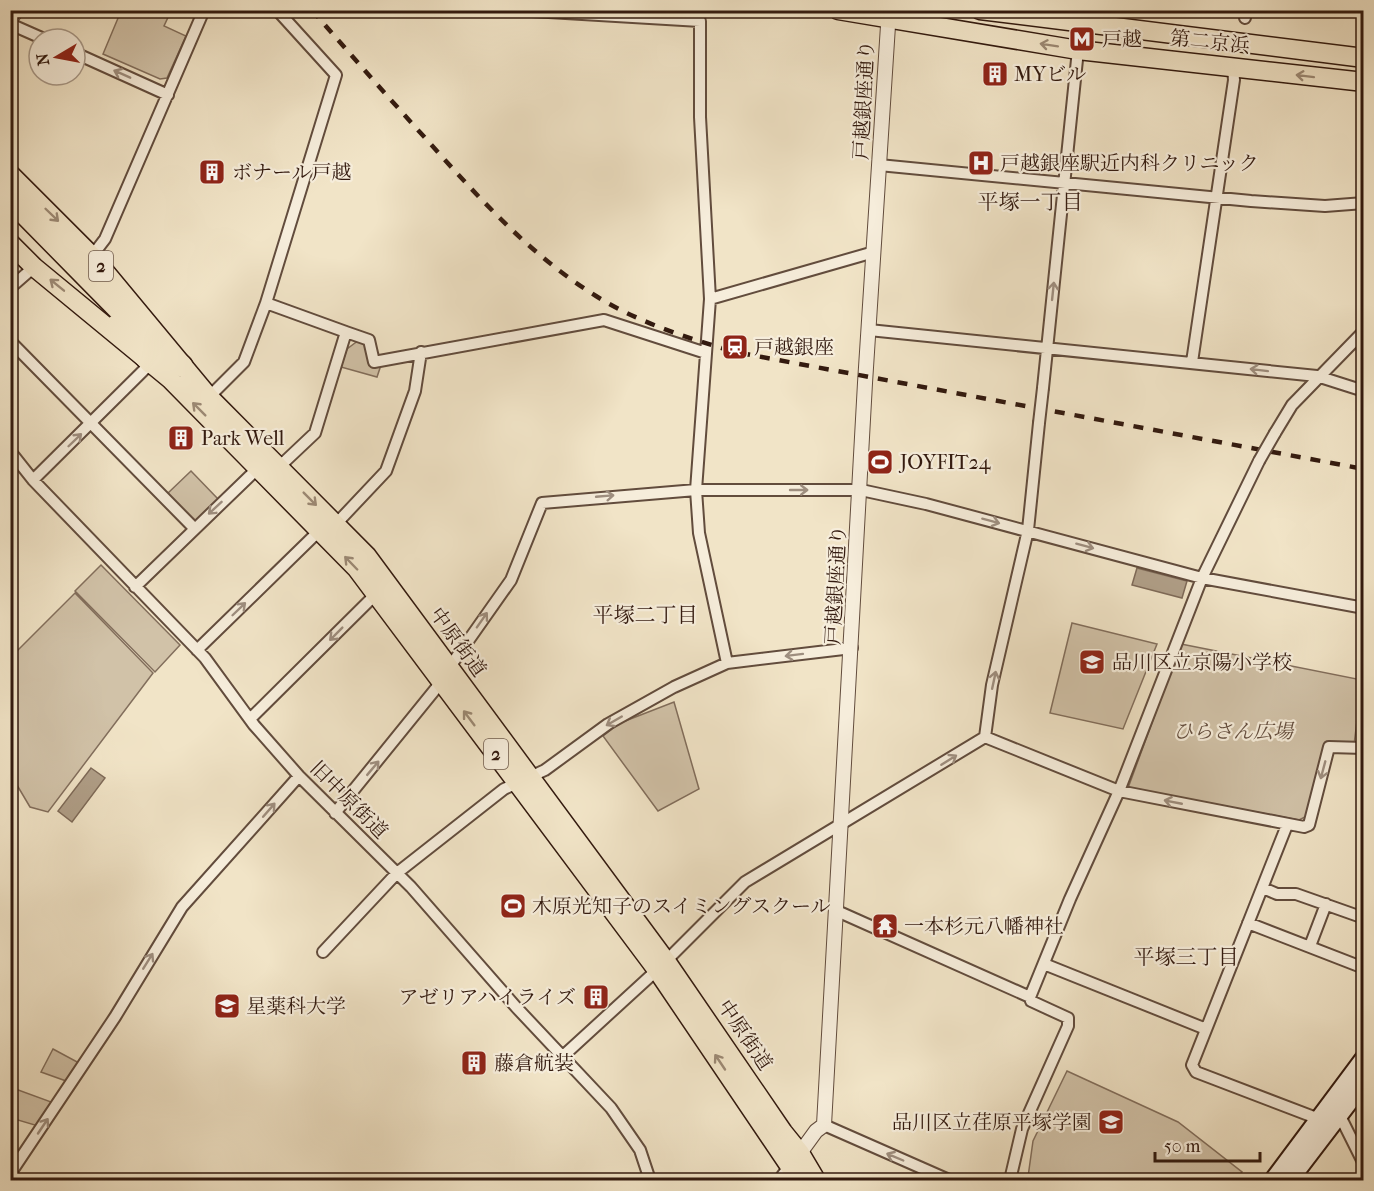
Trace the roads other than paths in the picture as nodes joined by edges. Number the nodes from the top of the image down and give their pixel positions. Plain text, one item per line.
1 (17, 10) edge
2 (204, 10) edge
3 (277, 10) edge
4 (516, 10) edge
5 (838, 10) edge
6 (980, 10) edge
7 (889, 15) edge
8 (1082, 18) edge
9 (10, 22) edge
10 (27, 30) edge
11 (1078, 50) junction
12 (87, 58) edge
13 (1364, 58) edge
14 (1233, 67) junction
15 (1364, 82) edge
16 (168, 94) junction
17 (879, 165) junction
18 (10, 174) edge
19 (1063, 184) junction
20 (1217, 198) junction
21 (10, 199) edge
22 (1364, 203) edge
23 (10, 218) edge
24 (10, 243) edge
25 (874, 252) junction
26 (92, 256) junction
27 (48, 258) junction
28 (10, 288) edge
29 (710, 299) junction
30 (266, 303) junction
31 (869, 330) junction
32 (1364, 331) edge
33 (346, 332) junction
34 (10, 341) edge
35 (1047, 349) junction
36 (421, 352) junction
37 (706, 353) junction
38 (1192, 362) junction
39 (151, 363) junction
40 (182, 366) junction
41 (1317, 376) junction
42 (1364, 391) edge
43 (209, 397) junction
44 (92, 423) junction
45 (10, 451) edge
46 (279, 467) junction
47 (258, 468) junction
48 (33, 480) junction
49 (696, 490) junction
50 (861, 490) junction
51 (328, 527) junction
52 (194, 528) junction
53 (1029, 530) junction
54 (1202, 578) junction
55 (135, 587) junction
56 (377, 593) junction
57 (1364, 608) edge
58 (852, 648) junction
59 (197, 650) junction
60 (727, 663) junction
61 (446, 675) junction
62 (250, 719) junction
63 (985, 737) junction
64 (1364, 748) edge
65 (298, 776) junction
66 (524, 780) junction
67 (1119, 791) junction
68 (335, 813) junction
69 (842, 825) junction
70 (1287, 825) junction
71 (397, 873) junction
72 (1263, 888) junction
73 (1326, 904) junction
74 (837, 911) junction
75 (1364, 918) edge
76 (1248, 923) junction
77 (1310, 946) junction
78 (323, 952) dead end
79 (1044, 964) junction
80 (662, 965) junction
81 (1364, 968) edge
82 (1030, 997) junction
83 (1206, 1029) junction
84 (562, 1057) junction
85 (1364, 1058) edge
86 (1364, 1083) edge
87 (1336, 1108) junction
88 (1319, 1119) junction
89 (824, 1125) junction
90 (1364, 1164) edge
91 (792, 1170) edge
92 (10, 1174) edge
93 (650, 1180) edge
94 (816, 1180) edge
95 (949, 1180) edge
96 (1010, 1180) edge
97 (1273, 1180) edge
98 (1290, 1180) edge

1 - 9 street
2 - 16 street
3 - 30 street
4 - 29 street
5 - 7 main road, 第二京浜
6 - 8 main road, 第二京浜
11 -> 7 main road, 第二京浜
7 - 17 street, 戸越銀座通り
8 - 13 main road, 第二京浜
9 - 10 street
11 - 14 main road, 第二京浜
11 - 19 street
16 -> 12 street
15 -> 14 main road, 第二京浜
14 - 20 street
16 - 26 street
17 - 19 street
17 - 25 street, 戸越銀座通り
18 -> 26 main road, 中原街道 / 2
19 - 20 street
35 -> 19 street
20 - 22 street
20 - 38 street
21 - 27 highway, 2
23 - 27 highway, 2
24 - 27 main road, 2
25 - 29 street
25 - 31 street, 戸越銀座通り
26 - 40 main road, 中原街道 / 2
27 - 28 street
39 -> 27 highway, 2
27 - 40 highway, 2
29 - 37 street
30 - 33 street
30 - 43 street
31 - 35 street
31 - 50 street, 戸越銀座通り
32 - 41 street
33 - 36 street
33 - 46 street
34 - 44 street
35 - 38 street
35 - 53 street, bridge
36 - 37 street
36 - 51 street
37 - 49 street
41 -> 38 street
39 - 44 street
47 -> 39 main road, 中原街道 / 2
40 - 43 main road, 中原街道 / 2
41 - 42 street
41 - 54 street, bridge
43 - 46 main road, 中原街道 / 2
48 -> 44 street
44 - 52 street
45 - 48 street, 旧中原街道
46 -> 51 main road, 中原街道 / 2
47 - 51 main road, 中原街道 / 2
47 -> 52 street
48 - 55 street, 旧中原街道
49 -> 50 street
49 - 60 street
61 -> 49 street
50 -> 53 street
50 - 58 street, 戸越銀座通り
56 -> 51 main road, 中原街道 / 2
59 -> 51 street
51 - 61 main road, 中原街道 / 2
52 - 55 street
53 -> 54 street
63 -> 53 street
54 - 57 street
54 - 67 street
55 - 59 street, 旧中原街道
56 - 61 main road, 中原街道 / 2
56 -> 62 street
58 -> 60 street
58 - 69 street, 戸越銀座通り
59 - 62 street, 旧中原街道
60 -> 66 street
61 - 66 main road, 中原街道 / 2
68 -> 61 street
62 - 65 street, 旧中原街道
63 - 67 street
69 -> 63 street
64 -> 70 street
65 - 68 street, 旧中原街道
92 -> 65 street
66 - 71 street
66 - 80 main road, 中原街道 / 2
70 -> 67 street
67 - 79 street
68 - 71 street, 旧中原街道
69 - 74 street, 戸越銀座通り
69 - 80 street
70 - 72 street
71 - 78 street
71 - 84 street, 旧中原街道
72 - 73 street
72 - 76 street
73 - 75 street
73 - 77 street
74 - 82 street
74 - 89 street, 戸越銀座通り
76 - 77 street
76 - 83 street
77 - 81 street
79 - 82 street
79 - 83 street
80 - 84 street
80 - 91 main road, 中原街道 / 2
82 - 96 street
83 - 88 street
84 - 93 street, 旧中原街道
85 - 87 main road
86 - 87 main road
87 - 88 main road
87 - 90 street
87 - 98 main road
88 - 97 main road
89 - 91 street
95 -> 89 street
91 - 94 main road, 中原街道 / 2

